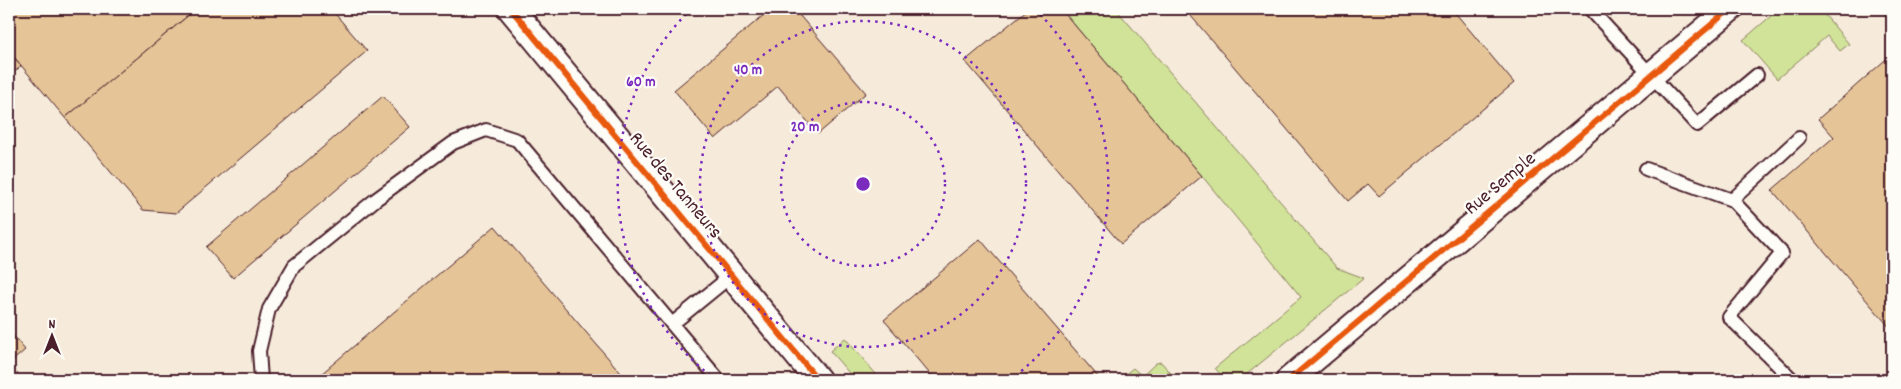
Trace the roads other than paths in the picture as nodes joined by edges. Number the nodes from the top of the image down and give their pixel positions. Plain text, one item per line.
1 (511, 9) edge
2 (1590, 9) edge
3 (1730, 9) edge
4 (1757, 75) dead end
5 (1651, 76) junction
6 (1799, 138) dead end
7 (1646, 169) dead end
8 (1732, 200) junction
9 (732, 275) junction
10 (672, 324) junction
11 (261, 380) edge
12 (719, 380) edge
13 (818, 380) edge
14 (1289, 380) edge
15 (1793, 380) edge

1 - 9 street, Rue des Tanneurs
2 - 5 lane
3 - 5 street, Rue Semple
4 - 5 lane
5 - 14 street, Rue Semple
6 - 8 lane
7 - 8 lane
8 - 15 lane
9 - 10 lane
9 - 13 street, Rue des Tanneurs
10 - 11 lane
10 - 12 lane

